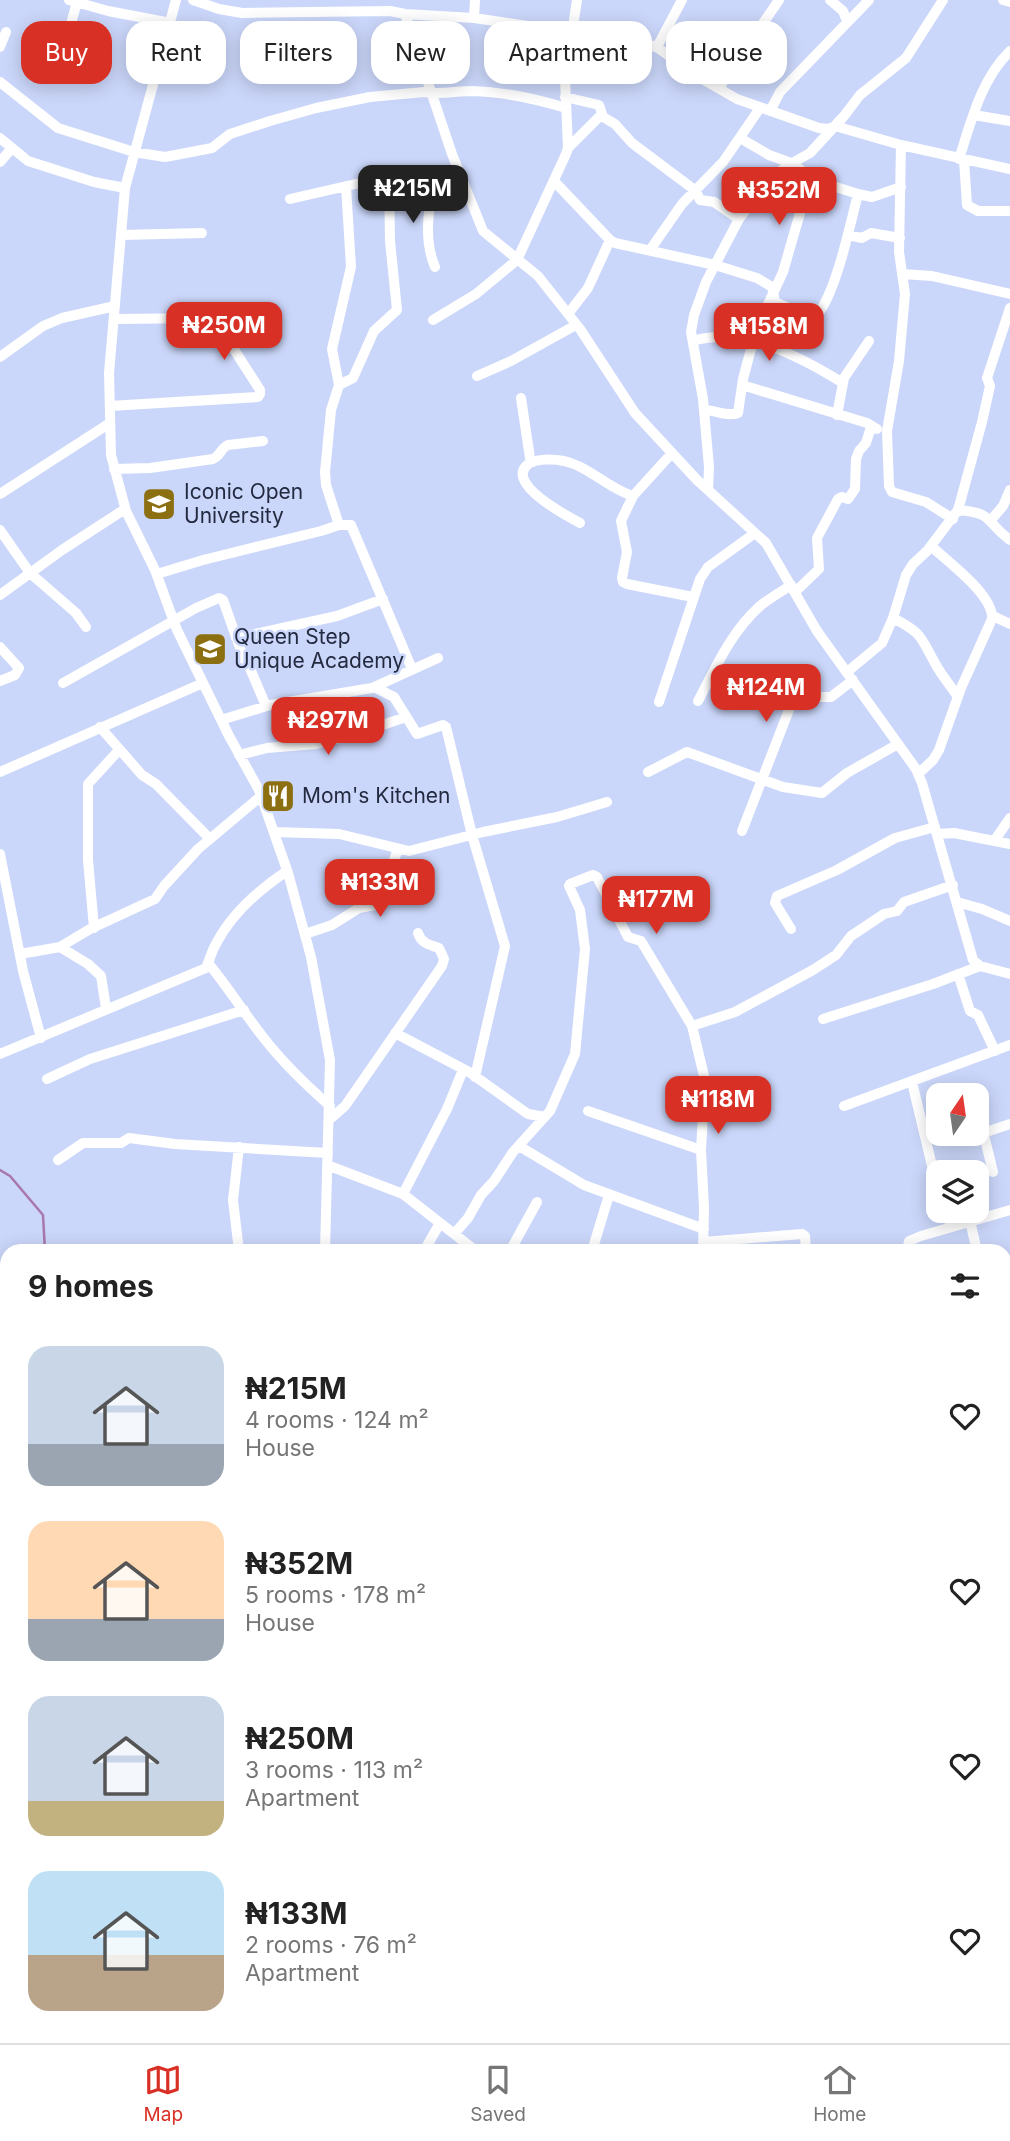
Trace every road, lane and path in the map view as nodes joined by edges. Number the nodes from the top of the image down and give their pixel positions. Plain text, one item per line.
1 (176, 0) edge
2 (193, 0) edge
3 (475, 0) edge
4 (577, 0) edge
5 (682, 0) edge
6 (779, 0) edge
7 (830, 0) edge
8 (869, 0) edge
9 (943, 0) edge
10 (1003, 0) edge
11 (73, 1) edge
12 (1010, 2) edge
13 (335, 6) edge
14 (405, 14) junction
15 (474, 19) junction
16 (69, 21) edge
17 (161, 21) edge
18 (172, 21) edge
19 (488, 21) edge
20 (570, 21) edge
21 (847, 21) junction
22 (6, 32) dead end
23 (652, 45) edge
24 (0, 47) edge
25 (657, 47) junction
26 (1010, 51) edge
27 (0, 82) edge
28 (154, 84) edge
29 (566, 84) edge
30 (719, 88) junction
31 (432, 94) junction
32 (566, 103) junction
33 (765, 110) junction
34 (601, 115) junction
35 (974, 115) junction
36 (1010, 121) edge
37 (835, 126) junction
38 (0, 138) edge
39 (740, 138) junction
40 (901, 145) junction
41 (12, 148) junction
42 (568, 148) junction
43 (134, 152) junction
44 (962, 159) junction
45 (0, 162) edge
46 (791, 163) junction
47 (1010, 169) edge
48 (462, 178) junction
49 (435, 179) junction
50 (389, 180) junction
51 (554, 181) junction
52 (817, 181) junction
53 (346, 186) junction
54 (901, 187) junction
55 (125, 188) junction
56 (696, 191) junction
57 (858, 194) junction
58 (290, 199) dead end
59 (1010, 211) edge
60 (739, 219) junction
61 (202, 233) dead end
62 (121, 235) junction
63 (848, 235) junction
64 (900, 237) junction
65 (610, 240) junction
66 (650, 250) junction
67 (517, 260) junction
68 (715, 265) junction
69 (435, 267) dead end
70 (902, 274) junction
71 (773, 291) junction
72 (1008, 295) edge
73 (115, 306) junction
74 (1010, 308) edge
75 (568, 314) junction
76 (114, 319) junction
77 (433, 320) dead end
78 (576, 325) junction
79 (693, 341) junction
80 (754, 341) junction
81 (869, 341) dead end
82 (0, 357) edge
83 (477, 376) dead end
84 (842, 383) junction
85 (339, 385) junction
86 (742, 385) junction
87 (521, 398) dead end
88 (110, 405) junction
89 (704, 410) junction
90 (836, 415) junction
91 (110, 423) junction
92 (871, 426) junction
93 (887, 431) junction
94 (263, 441) dead end
95 (672, 453) junction
96 (533, 462) junction
97 (114, 469) junction
98 (708, 490) junction
99 (1010, 490) edge
100 (0, 494) edge
101 (633, 496) junction
102 (125, 509) junction
103 (956, 514) junction
104 (991, 520) junction
105 (580, 523) dead end
106 (339, 525) junction
107 (0, 530) edge
108 (755, 533) junction
109 (1010, 540) edge
110 (931, 546) junction
111 (30, 573) junction
112 (157, 574) junction
113 (793, 589) junction
114 (0, 595) edge
115 (692, 597) junction
116 (383, 599) junction
117 (993, 616) junction
118 (893, 618) junction
119 (174, 621) junction
120 (1010, 624) edge
121 (86, 627) dead end
122 (236, 638) junction
123 (0, 646) edge
124 (438, 658) dead end
125 (412, 669) junction
126 (850, 676) junction
127 (391, 678) junction
128 (0, 681) edge
129 (63, 683) dead end
130 (203, 683) junction
131 (374, 687) junction
132 (391, 696) junction
133 (958, 697) junction
134 (698, 701) dead end
135 (659, 702) dead end
136 (266, 706) junction
137 (406, 717) junction
138 (221, 720) junction
139 (100, 727) junction
140 (898, 744) junction
141 (120, 750) junction
142 (239, 755) junction
143 (0, 772) edge
144 (648, 772) dead end
145 (918, 774) junction
146 (762, 778) junction
147 (261, 796) junction
148 (607, 802) dead end
149 (1010, 818) edge
150 (936, 830) junction
151 (742, 831) dead end
152 (274, 832) junction
153 (472, 835) junction
154 (210, 839) junction
155 (994, 841) junction
156 (1010, 844) edge
157 (398, 849) junction
158 (0, 854) edge
159 (287, 871) junction
160 (953, 885) junction
161 (957, 902) junction
162 (1010, 921) edge
163 (94, 928) junction
164 (790, 929) dead end
165 (418, 933) dead end
166 (305, 934) junction
167 (60, 947) junction
168 (20, 954) junction
169 (208, 963) junction
170 (980, 966) junction
171 (958, 974) junction
172 (1010, 974) edge
173 (106, 1008) junction
174 (244, 1010) junction
175 (823, 1020) dead end
176 (692, 1026) junction
177 (395, 1033) junction
178 (41, 1038) junction
179 (1010, 1045) edge
180 (995, 1051) junction
181 (0, 1054) edge
182 (463, 1070) junction
183 (475, 1077) junction
184 (47, 1079) dead end
185 (912, 1082) junction
186 (330, 1106) junction
187 (844, 1106) dead end
188 (588, 1111) dead end
189 (545, 1117) junction
190 (330, 1119) junction
191 (1010, 1124) edge
192 (519, 1146) junction
193 (239, 1147) junction
194 (701, 1150) junction
195 (328, 1153) junction
196 (58, 1160) dead end
197 (931, 1160) edge
198 (327, 1165) junction
199 (993, 1172) dead end
200 (403, 1194) junction
201 (609, 1195) junction
202 (537, 1202) dead end
203 (1010, 1210) edge
204 (989, 1216) edge
205 (440, 1223) junction
206 (950, 1223) edge
207 (966, 1223) edge
208 (970, 1223) edge
209 (951, 1227) junction
210 (704, 1229) junction
211 (454, 1234) junction
212 (238, 1244) edge
213 (325, 1244) edge
214 (428, 1244) edge
215 (466, 1244) edge
216 (514, 1244) edge
217 (594, 1244) edge
218 (703, 1244) edge
219 (720, 1244) edge
220 (806, 1244) edge
221 (908, 1244) edge
222 (975, 1244) edge

1 - 18 street
2 - 13 street
3 - 15 street
4 - 20 street
5 - 25 street
6 - 30 street
7 - 21 street
8 - 21 street
9 - 37 street
10 - 12 street
11 - 16 street
11 - 17 street
13 - 14 street
14 - 15 street
14 - 31 street
15 - 19 street
21 - 33 street
22 - 24 street
23 - 25 street
25 - 30 street
26 - 35 street
27 - 43 street
28 - 43 street
29 - 32 street
30 - 33 street
31 - 32 street
31 - 43 street
31 - 48 street
32 - 34 street
32 - 42 street
33 - 37 street
33 - 39 street
34 - 42 street
34 - 56 street
35 - 36 street
35 - 44 street
37 - 40 street
37 - 46 street
38 - 41 street
39 - 46 street
39 - 56 street
40 - 44 street
40 - 54 street
41 - 45 street
41 - 55 street
42 - 51 street
43 - 55 street
44 - 47 street
44 - 59 street
46 - 52 street
46 - 60 street
48 - 49 street
48 - 67 street
49 - 50 street
49 - 69 street
50 - 53 street
50 - 85 street
51 - 65 street
51 - 67 street
52 - 57 street
52 - 71 street
53 - 58 street
53 - 85 street
54 - 57 street
54 - 64 street
55 - 62 street
56 - 60 street
56 - 66 street
57 - 63 street
60 - 68 street
61 - 62 street
62 - 73 street
63 - 64 street
63 - 71 street
64 - 70 street
65 - 66 street
65 - 75 street
66 - 68 street
67 - 75 street
67 - 77 street
68 - 71 street
68 - 79 street
70 - 72 street
70 - 93 street
71 - 80 street
73 - 76 street
73 - 82 street
74 - 103 street
75 - 78 street
76 - 88 street
76 - 88 street
78 - 83 street
78 - 95 street
79 - 80 street
79 - 89 street
80 - 84 street
80 - 86 street
81 - 84 street
84 - 90 street
85 - 106 street
86 - 89 street
86 - 90 street
87 - 96 street
88 - 91 street
89 - 98 street
90 - 92 street
91 - 97 street
91 - 100 street
92 - 93 street
92 - 113 street
93 - 103 street
94 - 97 street
95 - 98 street
95 - 101 street
96 - 101 street
96 - 105 street
97 - 102 street
98 - 108 street
99 - 104 street
101 - 115 street
102 - 111 street
102 - 112 street
103 - 104 street
103 - 110 street
104 - 109 street
106 - 112 street
106 - 116 street
107 - 111 street
108 - 113 street
108 - 115 street
110 - 117 street
110 - 118 street
111 - 114 street
111 - 121 street
112 - 119 street
113 - 126 street
113 - 134 street
115 - 135 street
116 - 122 street
116 - 125 street
117 - 120 street
117 - 133 street
118 - 126 street
118 - 133 street
119 - 122 street
119 - 129 street
119 - 130 street
122 - 136 street
123 - 128 street
124 - 125 street
125 - 127 street
126 - 140 street
126 - 146 street
127 - 131 street
127 - 132 street
130 - 138 street
130 - 139 street
131 - 132 street
131 - 136 street
132 - 137 street
133 - 145 street
136 - 138 street
137 - 142 street
137 - 153 street
138 - 142 street
139 - 141 street
139 - 143 street
140 - 145 street
140 - 146 street
141 - 154 street
141 - 163 street
142 - 147 street
144 - 146 street
145 - 150 street
146 - 151 street
147 - 152 street
147 - 154 street
148 - 153 street
149 - 155 street
150 - 155 street
150 - 160 street
150 - 164 street
152 - 157 street
152 - 159 street
153 - 157 street
153 - 183 street
154 - 163 street
155 - 156 street
157 - 166 street
158 - 168 street
159 - 166 street
159 - 169 street
160 - 161 street
160 - 176 street
161 - 162 street
161 - 170 street
163 - 167 street
165 - 177 street
166 - 186 street
167 - 168 street
167 - 173 street
168 - 178 street
169 - 173 street
169 - 174 street
170 - 171 street
170 - 172 street
171 - 175 street
171 - 180 street
173 - 178 street
174 - 184 street
174 - 186 street
176 - 189 street
176 - 194 street
177 - 182 street
177 - 190 street
178 - 181 street
179 - 180 street
180 - 185 street
182 - 183 street
182 - 200 street
183 - 189 street
185 - 187 street
185 - 197 street
186 - 190 street
188 - 194 street
189 - 192 street
190 - 195 street
191 - 199 street
192 - 201 street
192 - 211 street
193 - 195 street
193 - 196 street
193 - 212 street
194 - 210 street
195 - 198 street
198 - 200 street
198 - 213 street
200 - 205 street
201 - 210 street
201 - 217 street
202 - 216 street
203 - 204 street
205 - 211 street
205 - 214 street
206 - 209 street
207 - 209 street
208 - 222 street
209 - 221 street
210 - 218 street
211 - 215 street
219 - 220 street

